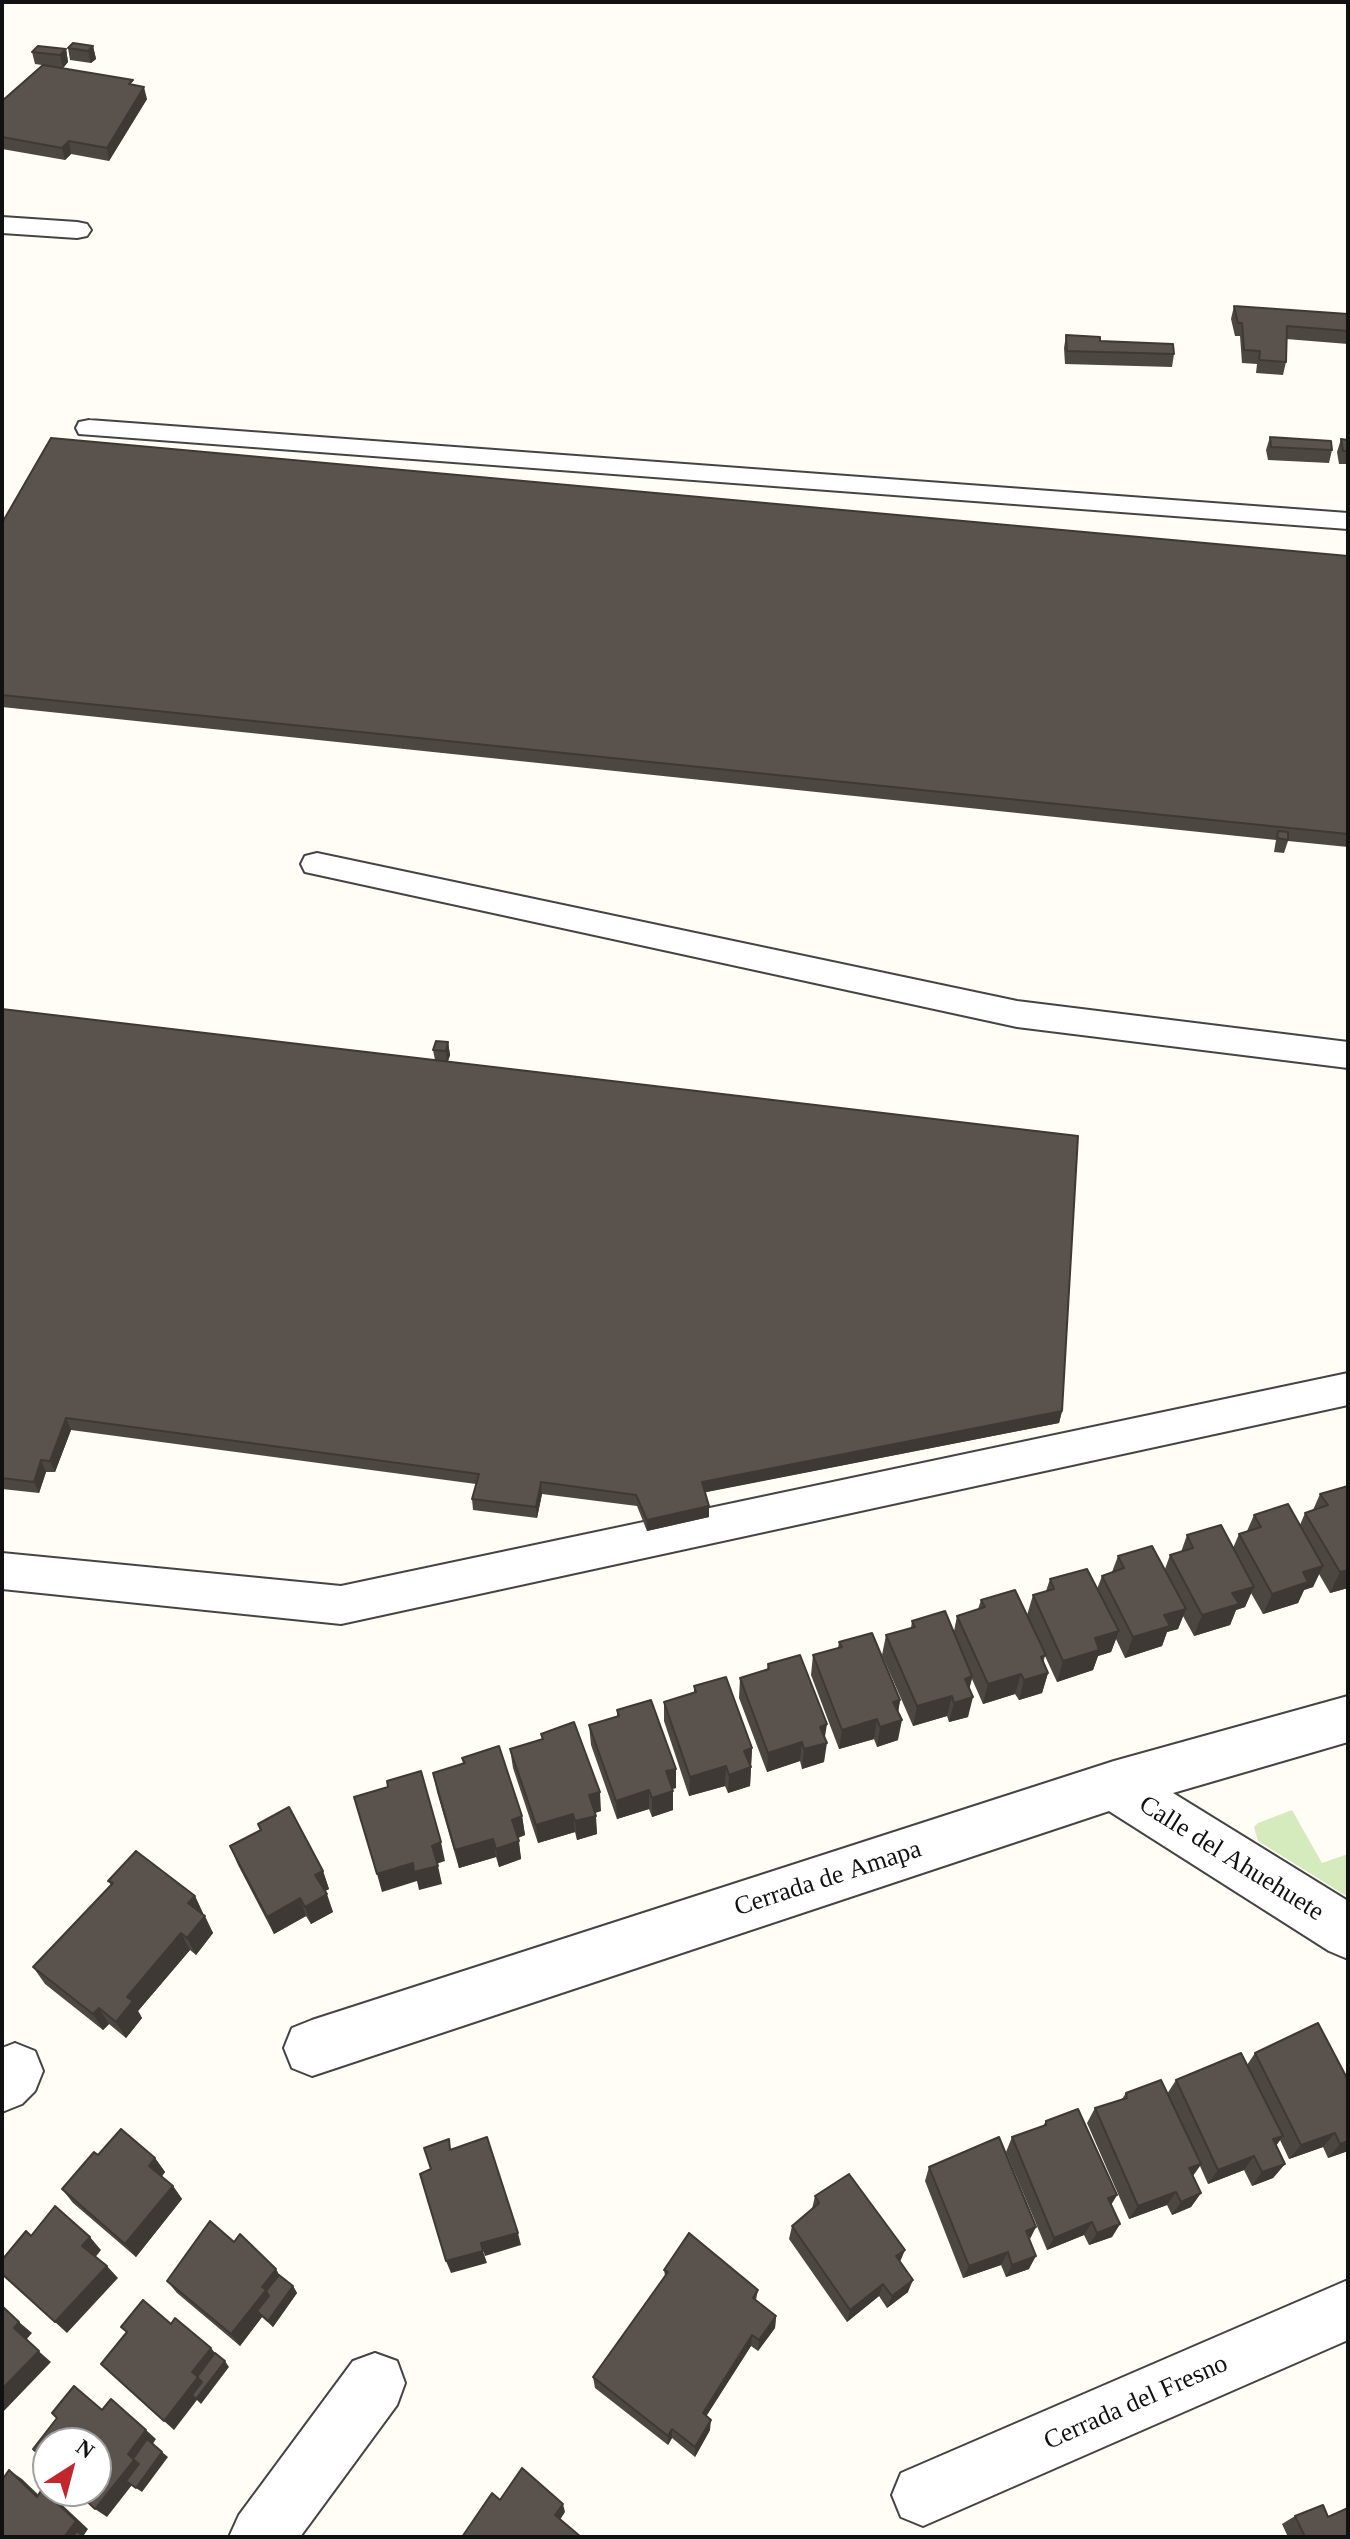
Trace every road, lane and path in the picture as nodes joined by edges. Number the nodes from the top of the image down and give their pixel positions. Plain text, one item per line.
1 (2, 225) edge
2 (77, 230) dead end
3 (89, 428) dead end
4 (1348, 521) edge
5 (317, 864) dead end
6 (1348, 1055) edge
7 (1348, 1389) edge
8 (2, 1571) edge
9 (1348, 1719) edge
10 (1114, 1785) junction
11 (1348, 1932) edge
12 (312, 2048) dead end
13 (1348, 2310) edge
14 (375, 2383) dead end
15 (923, 2495) dead end
16 (261, 2537) edge

1 - 2 street
3 - 4 lane
5 - 6 lane
7 - 8 lane
9 - 10 street, Cerrada de Amapa
10 - 11 street, Calle del Ahuehuete
10 - 12 street, Cerrada de Amapa
13 - 15 street, Cerrada del Fresno
14 - 16 street

